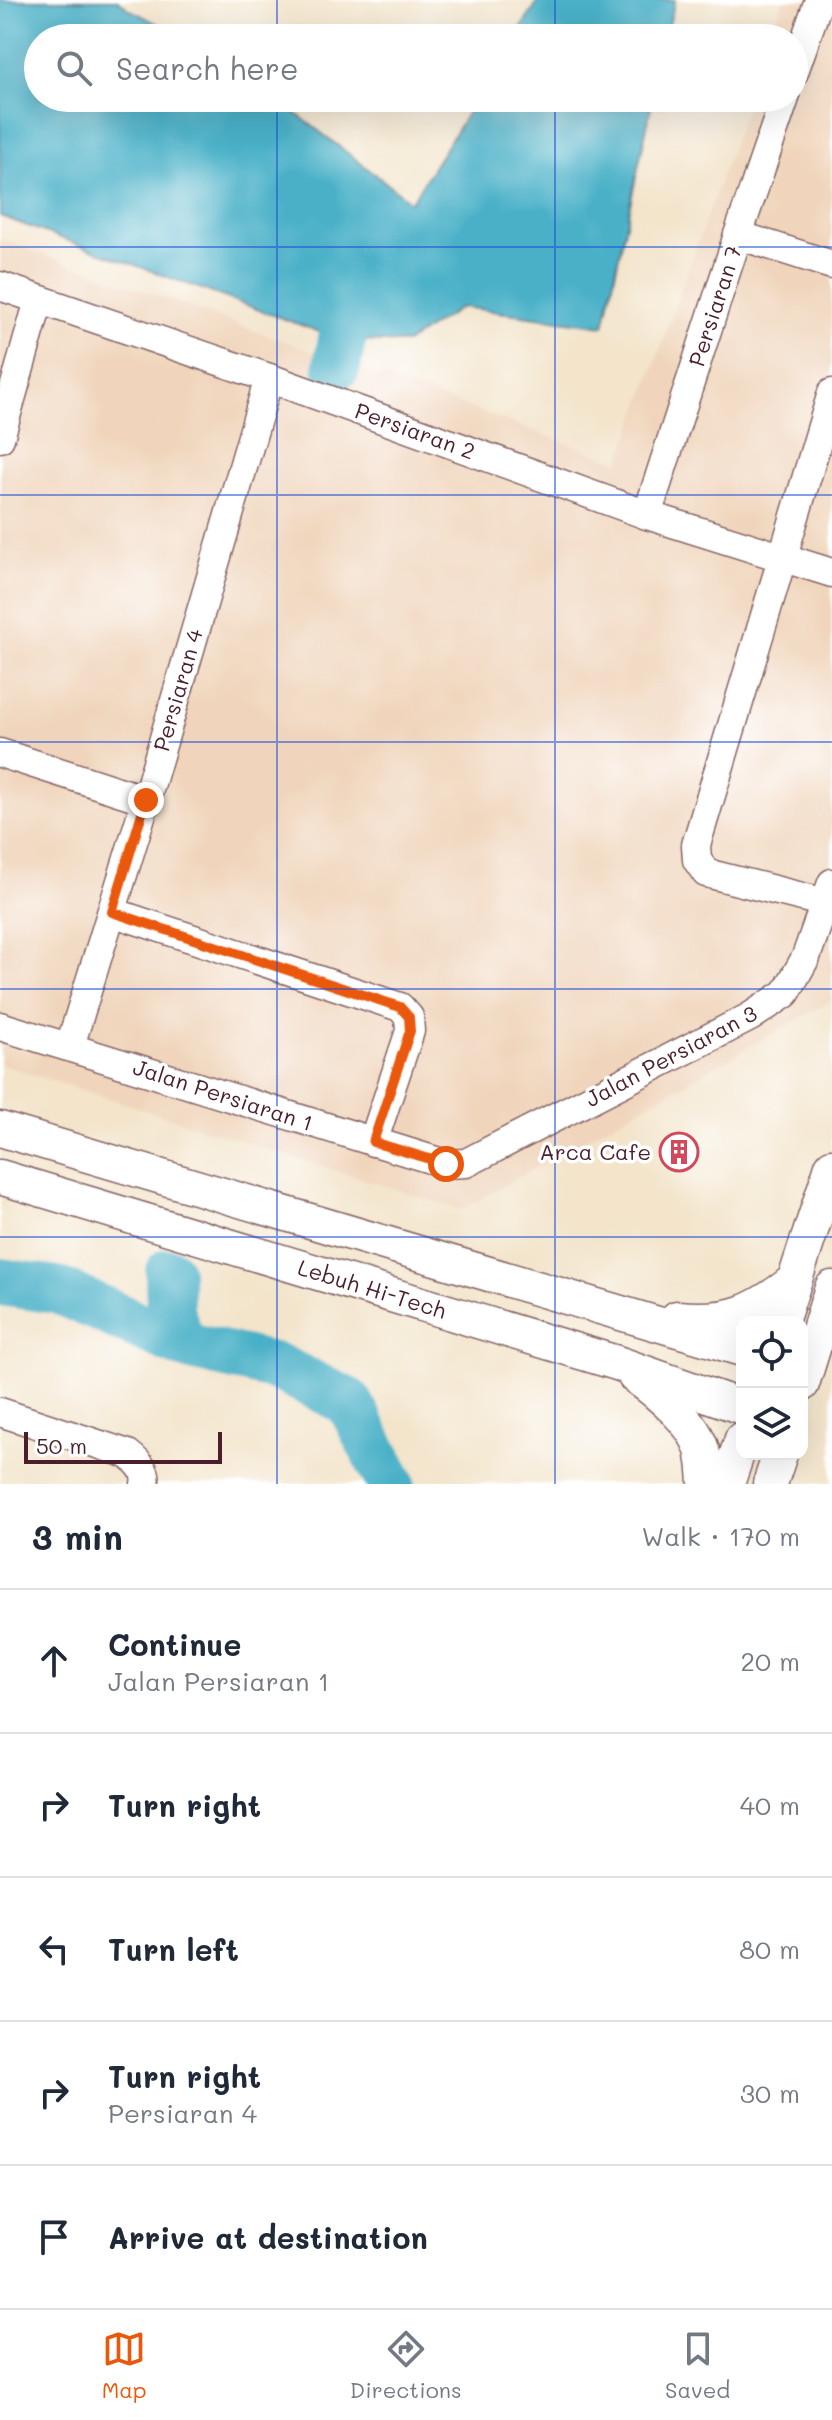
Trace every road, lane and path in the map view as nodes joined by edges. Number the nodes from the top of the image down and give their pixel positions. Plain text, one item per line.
1 (819, 0) edge
2 (808, 32) edge
3 (780, 112) edge
4 (738, 235) junction
5 (832, 265) edge
6 (0, 286) edge
7 (39, 300) junction
8 (269, 378) junction
9 (832, 393) edge
10 (0, 438) edge
11 (647, 515) junction
12 (781, 558) junction
13 (832, 573) edge
14 (0, 753) edge
15 (146, 800) junction
16 (829, 893) edge
17 (112, 912) junction
18 (0, 1026) edge
19 (70, 1046) junction
20 (0, 1129) edge
21 (373, 1142) junction
22 (446, 1164) joint
23 (832, 1166) edge
24 (0, 1177) edge
25 (794, 1281) junction
26 (832, 1288) edge
27 (783, 1316) edge
28 (632, 1317) junction
29 (736, 1347) edge
30 (808, 1361) edge
31 (617, 1363) junction
32 (736, 1405) edge
33 (0, 1412) edge
34 (736, 1457) edge
35 (778, 1460) edge
36 (145, 1484) edge
37 (706, 1484) edge
38 (727, 1484) edge
39 (770, 1484) edge

1 - 2 street
3 - 4 street, Persiaran 7
4 - 5 street
4 - 11 street, Persiaran 7
6 - 7 street, Persiaran 2
7 - 8 street, Persiaran 2
7 - 10 street
8 - 11 street, Persiaran 2
8 - 15 street, Persiaran 4
9 - 12 street
11 - 12 street, Persiaran 2
12 - 13 street, Persiaran 2
12 - 16 street
14 - 15 street
15 - 17 street, Persiaran 4
16 - 22 street, Jalan Persiaran 3
17 - 19 street, Persiaran 4
17 - 21 street
18 - 19 street, Jalan Persiaran 1
19 - 21 street, Jalan Persiaran 1
20 - 28 main road
21 - 22 street, Jalan Persiaran 1
23 - 25 main road
24 - 31 main road, Lebuh Hi-Tech
25 - 27 main road
25 - 28 main road
26 - 30 main road
28 - 29 main road
31 - 32 main road, Lebuh Hi-Tech
31 - 37 main road
33 - 36 street
34 - 38 main road
35 - 39 main road

